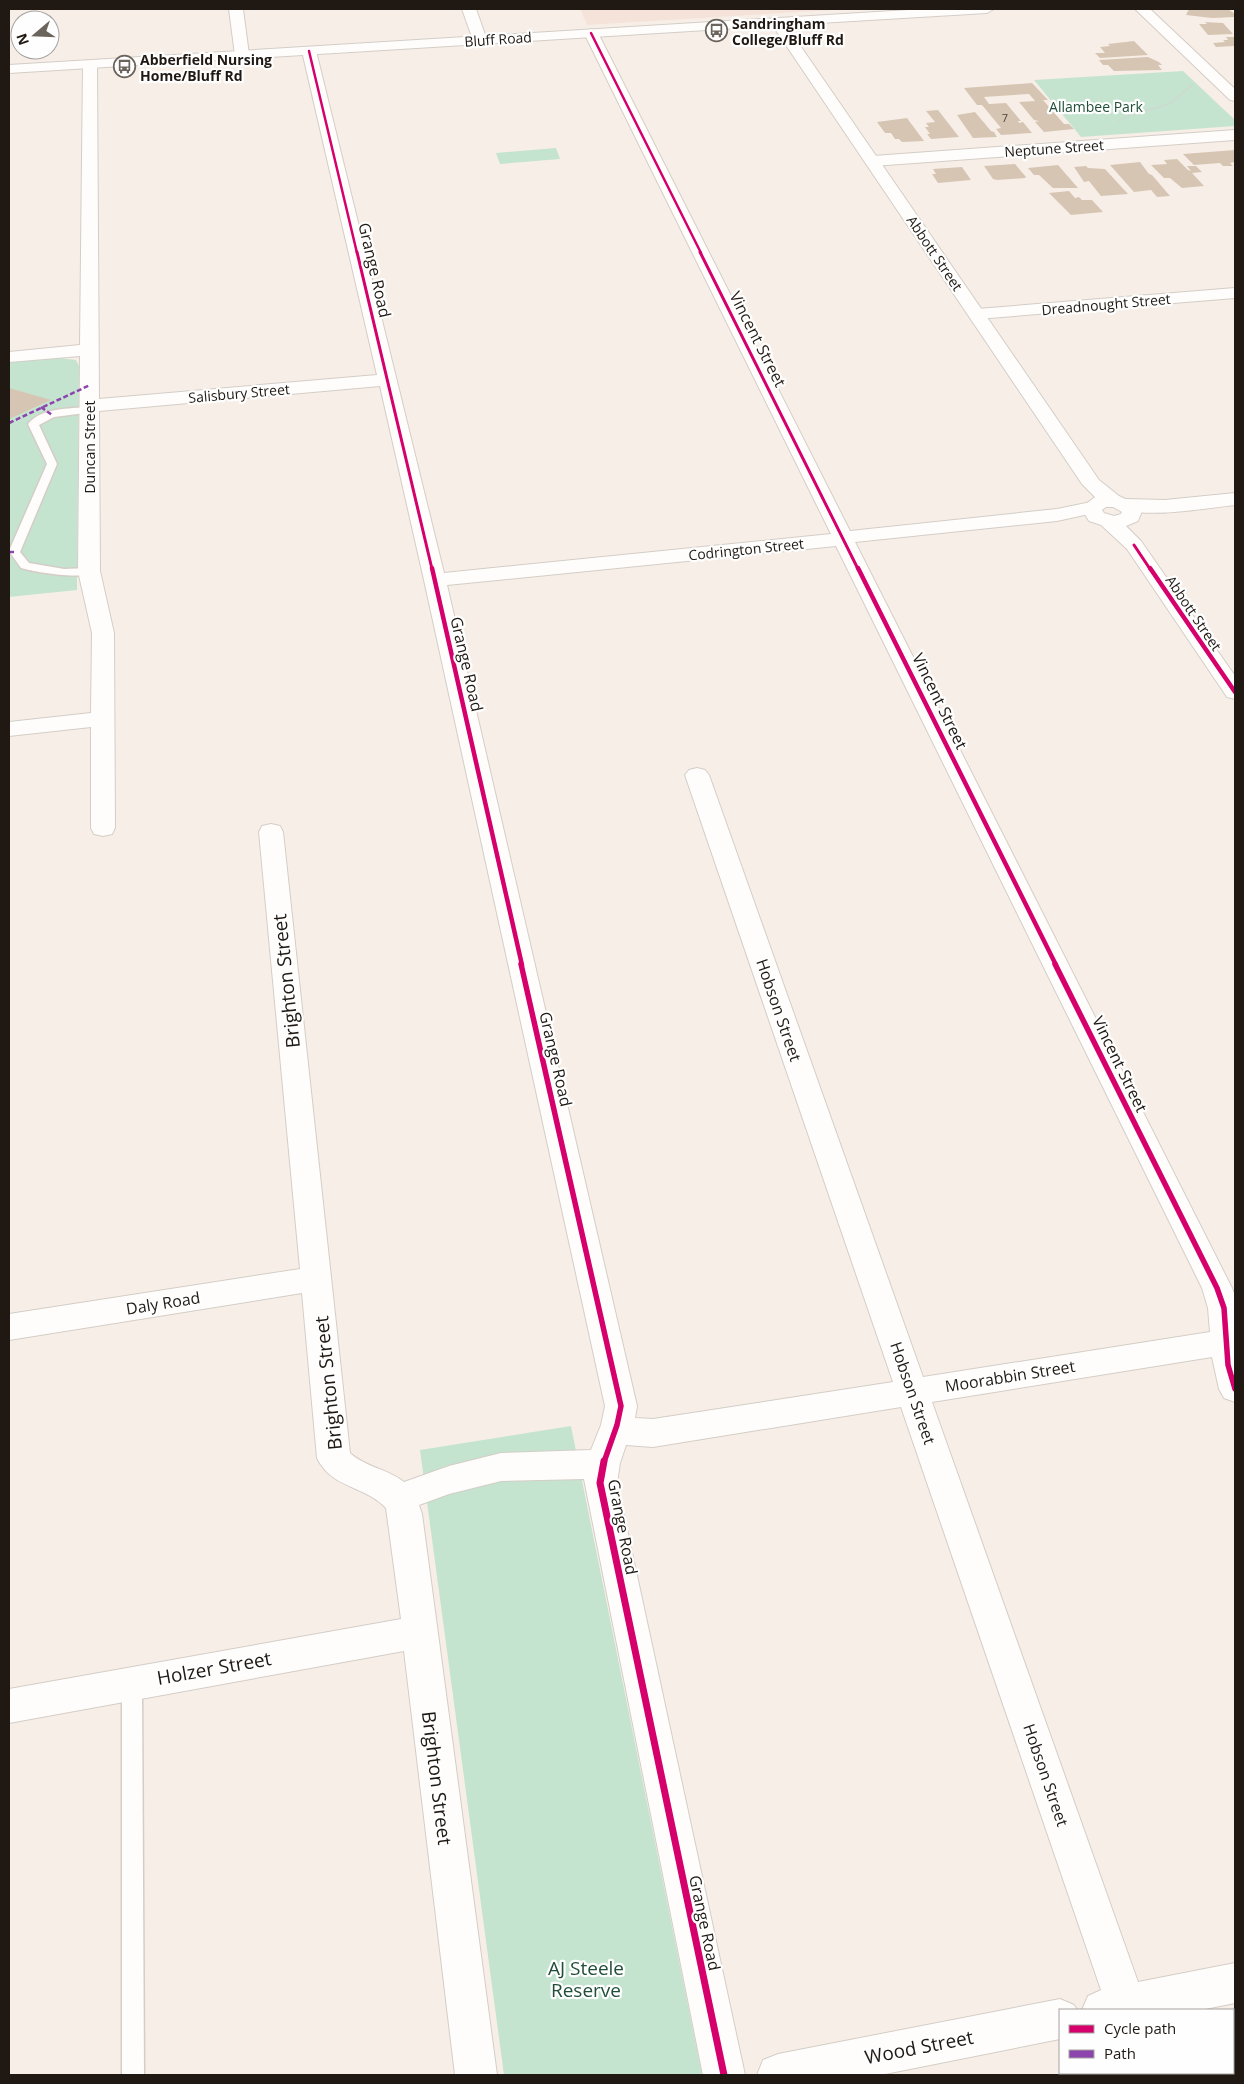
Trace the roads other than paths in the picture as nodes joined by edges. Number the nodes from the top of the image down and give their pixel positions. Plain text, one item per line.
1 (236, 9) edge
2 (470, 9) edge
3 (987, 9) edge
4 (1142, 9) edge
5 (778, 22) junction
6 (591, 33) junction
7 (480, 40) junction
8 (309, 51) junction
9 (242, 55) junction
10 (90, 64) junction
11 (9, 69) edge
12 (1235, 97) edge
13 (1235, 135) edge
14 (873, 161) junction
15 (1235, 293) edge
16 (977, 314) junction
17 (90, 350) junction
18 (9, 357) edge
19 (388, 380) junction
20 (89, 408) junction
21 (1235, 499) edge
22 (1109, 508) junction
23 (844, 538) junction
24 (89, 571) junction
25 (435, 580) junction
26 (1235, 692) edge
27 (102, 718) junction
28 (9, 729) edge
29 (697, 775) dead end
30 (103, 828) dead end
31 (271, 832) dead end
32 (317, 1278) junction
33 (9, 1327) edge
34 (1227, 1342) junction
35 (1235, 1389) edge
36 (912, 1392) junction
37 (616, 1431) junction
38 (602, 1464) junction
39 (398, 1498) junction
40 (419, 1632) junction
41 (132, 1683) junction
42 (9, 1706) edge
43 (1235, 1983) edge
44 (1119, 2009) edge
45 (1059, 2019) edge
46 (133, 2075) edge
47 (476, 2075) edge
48 (724, 2075) edge
49 (778, 2075) edge

1 - 9 street
2 - 7 street
3 - 5 street, Bluff Road
4 - 12 street
5 - 6 street, Bluff Road
5 - 14 street, Abbott Street
6 - 7 street, Bluff Road
6 - 23 street, Vincent Street
7 - 8 street, Bluff Road
8 - 9 street, Bluff Road
8 - 19 street, Grange Road
9 - 10 street, Bluff Road
10 - 11 street, Bluff Road
10 - 17 street, Duncan Street
13 - 14 street, Neptune Street
14 - 16 street, Abbott Street
15 - 16 street, Dreadnought Street
16 - 22 street, Abbott Street
17 - 18 street
17 - 20 street, Duncan Street
19 - 20 street, Salisbury Street
19 - 25 street, Grange Road
20 - 24 street, Duncan Street
20 - 24 lane
21 - 22 street, Codrington Street
22 - 23 street, Codrington Street
22 - 26 street, Abbott Street
23 - 25 street, Codrington Street
23 - 34 street, Vincent Street
24 - 27 street, Duncan Street
25 - 37 street, Grange Road
27 - 28 street
27 - 30 street, Duncan Street
29 - 36 street, Hobson Street
31 - 32 street, Brighton Street
32 - 33 street, Daly Road
32 - 39 street, Brighton Street
34 - 35 street, Vincent Street
34 - 36 street, Moorabbin Street
36 - 37 street, Moorabbin Street
36 - 44 street, Hobson Street
37 - 38 street, Grange Road
38 - 39 street
38 - 48 street, Grange Road
39 - 40 street, Brighton Street
40 - 41 street, Holzer Street
40 - 47 street, Brighton Street
41 - 42 street, Holzer Street
41 - 46 lane
43 - 44 street
45 - 49 street, Wood Street

